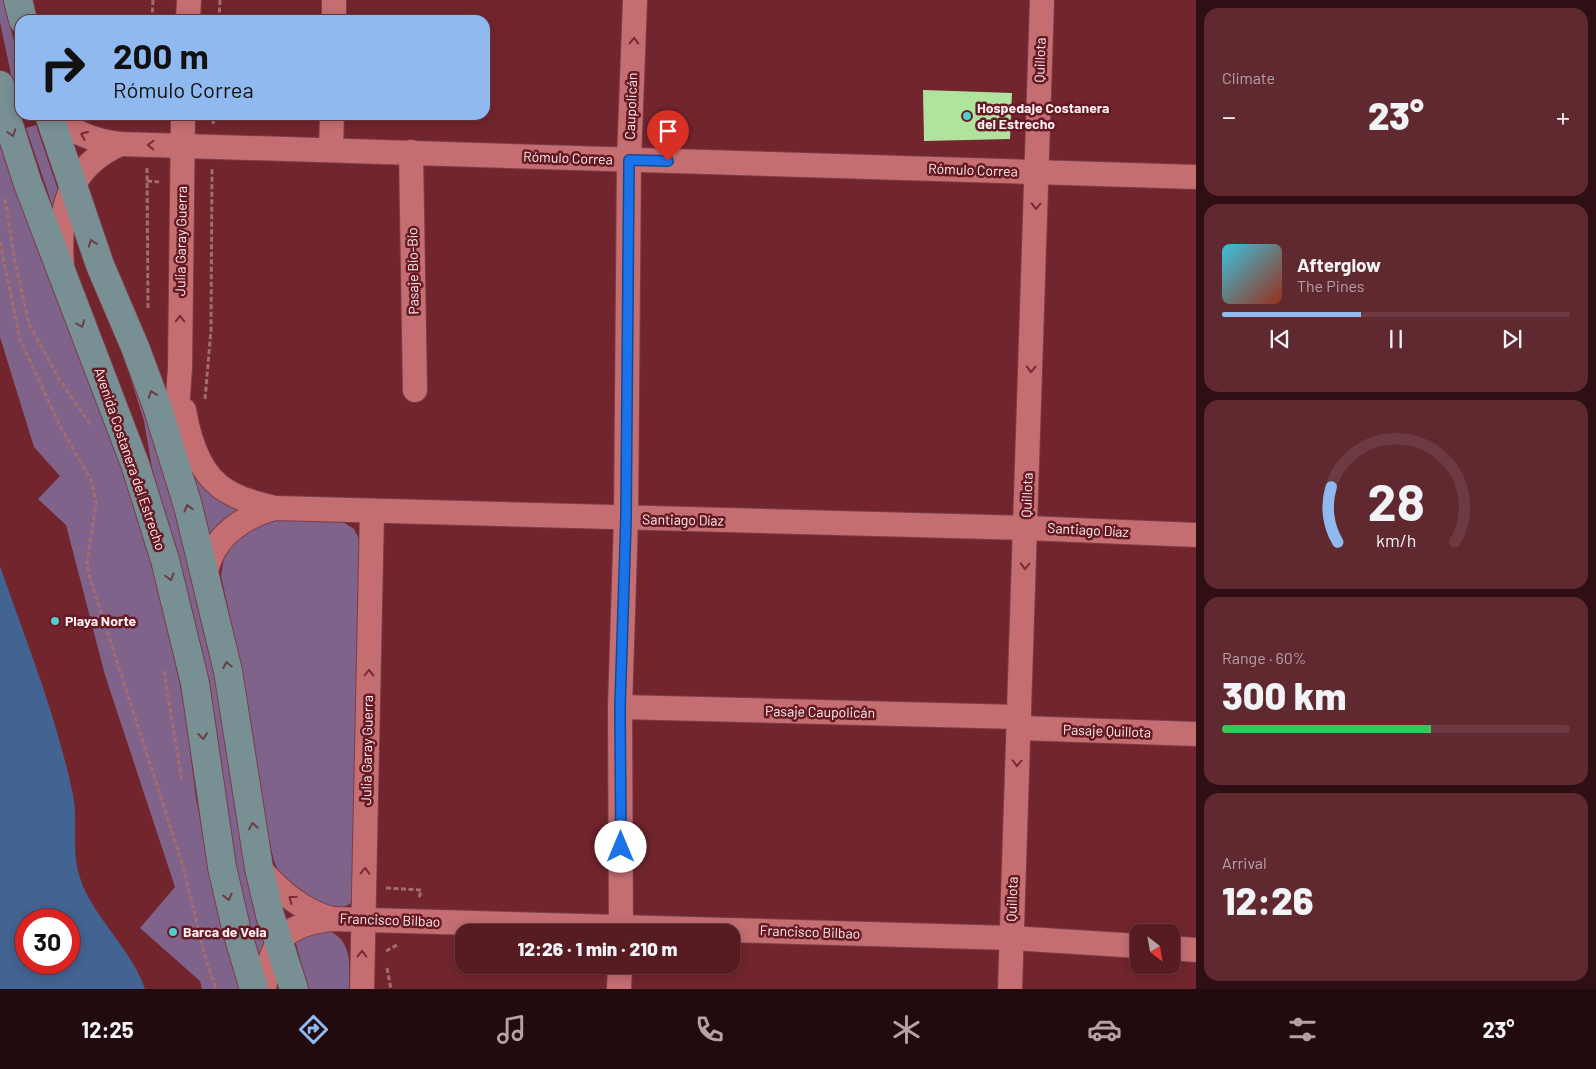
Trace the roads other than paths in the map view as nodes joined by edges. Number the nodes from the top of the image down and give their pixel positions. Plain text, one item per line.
1 (18, 0) edge
2 (189, 0) edge
3 (334, 0) edge
4 (635, 0) edge
5 (1042, 0) edge
6 (22, 15) edge
7 (188, 15) edge
8 (334, 15) edge
9 (0, 86) edge
10 (52, 120) edge
11 (59, 120) edge
12 (183, 120) edge
13 (332, 120) edge
14 (120, 144) junction
15 (182, 146) junction
16 (331, 150) junction
17 (411, 152) junction
18 (629, 160) junction
19 (1037, 172) junction
20 (1196, 177) edge
21 (72, 186) junction
22 (63, 278) junction
23 (180, 368) junction
24 (415, 390) dead end
25 (174, 457) junction
26 (275, 508) junction
27 (372, 511) junction
28 (626, 518) junction
29 (1026, 528) junction
30 (1196, 535) edge
31 (205, 577) junction
32 (620, 707) junction
33 (1019, 722) junction
34 (1196, 734) edge
35 (260, 868) junction
36 (332, 918) junction
37 (363, 920) junction
38 (466, 924) edge
39 (621, 924) edge
40 (740, 932) edge
41 (1011, 938) junction
42 (278, 942) junction
43 (1130, 945) edge
44 (1180, 949) edge
45 (1196, 950) edge
46 (620, 974) edge
47 (254, 989) edge
48 (264, 989) edge
49 (294, 989) edge
50 (362, 989) edge
51 (619, 989) edge
52 (1010, 989) edge

1 - 6 main road
2 - 7 street
3 - 8 street
18 -> 4 street, Caupolicán
5 - 19 street, Quillota
9 -> 22 main road, Avenida Costanera del Estrecho
10 - 21 main road
14 -> 11 street, Rómulo Correa
12 - 15 street, Julia Garay Guerra
13 - 16 street
15 -> 14 street, Rómulo Correa
14 - 21 street
15 - 16 street, Rómulo Correa
23 -> 15 street, Julia Garay Guerra
16 - 17 street, Rómulo Correa
17 - 18 street, Rómulo Correa
17 - 24 street, Pasaje Bío-Bío
18 - 19 street, Rómulo Correa
18 - 28 street, Caupolicán
19 - 20 street, Rómulo Correa
19 -> 29 street, Quillota
21 - 22 street
25 -> 21 main road
22 -> 47 main road, Avenida Costanera del Estrecho
23 - 25 street, Julia Garay Guerra
23 - 26 street, Julia Garay Guerra
31 -> 25 main road
26 - 27 street, Santiago Díaz
26 - 31 street, Santiago Díaz
27 - 28 street, Santiago Díaz
37 -> 27 street, Julia Garay Guerra
28 - 29 street, Santiago Díaz
28 - 32 street, Caupolicán
29 - 30 street, Santiago Díaz
29 -> 33 street, Quillota
35 -> 31 main road
32 - 33 street, Pasaje Caupolicán
32 - 39 street, Caupolicán
33 - 34 street, Pasaje Quillota
33 -> 41 street, Quillota
36 -> 35 street, Francisco Bilbao
35 - 42 main road
36 - 37 street, Francisco Bilbao
36 - 42 street, Francisco Bilbao
37 - 38 street, Francisco Bilbao
50 -> 37 street, Julia Garay Guerra
40 - 41 street, Francisco Bilbao
41 - 43 street, Francisco Bilbao
41 - 52 street, Quillota
42 - 48 street
42 - 49 main road
44 - 45 street
46 - 51 street

